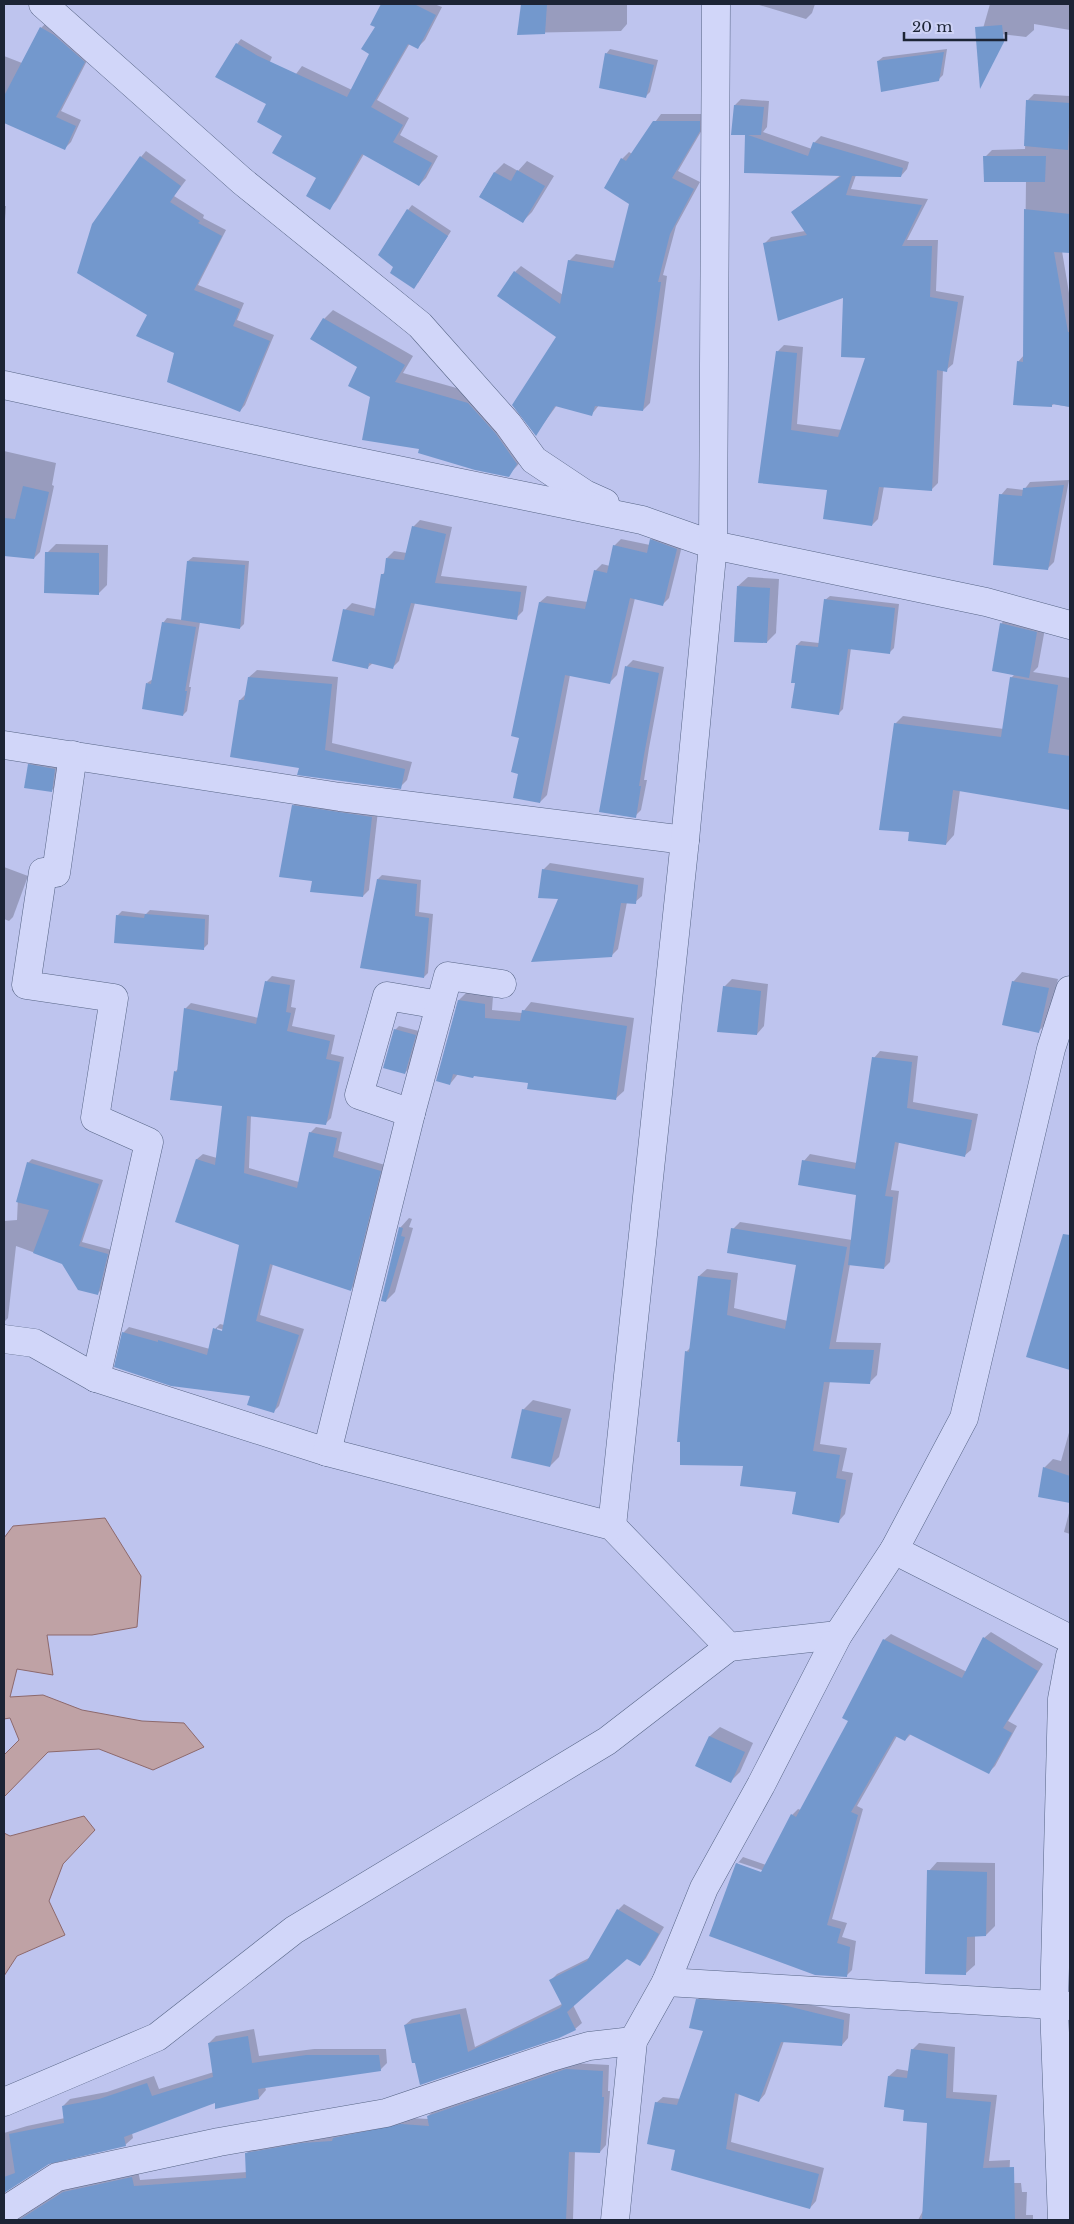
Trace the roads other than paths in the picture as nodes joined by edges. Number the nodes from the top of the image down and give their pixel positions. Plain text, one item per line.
1 (43, 4) edge
2 (716, 4) edge
3 (4, 385) edge
4 (642, 520) junction
5 (714, 545) junction
6 (1070, 625) edge
7 (4, 744) edge
8 (73, 756) junction
9 (685, 840) junction
10 (502, 984) dead end
11 (1070, 990) edge
12 (440, 1005) junction
13 (411, 1113) junction
14 (4, 1339) edge
15 (96, 1378) junction
16 (327, 1452) junction
17 (612, 1526) junction
18 (894, 1550) junction
19 (838, 1635) junction
20 (1070, 1639) edge
21 (729, 1647) junction
22 (1070, 1656) edge
23 (666, 1982) junction
24 (1062, 2006) edge
25 (633, 2041) junction
26 (4, 2102) edge
27 (13, 2212) edge
28 (615, 2220) edge
29 (1062, 2220) edge

1 - 4 street
2 - 5 street
3 - 4 street
4 - 5 street
5 - 6 street
5 - 9 street
7 - 8 street
8 - 9 street
8 - 15 street
9 - 17 street
10 - 12 street
11 - 18 street
12 - 13 street
12 - 13 street
13 - 16 street
14 - 15 street
15 - 16 street
16 - 17 street
17 - 21 street
18 - 19 street
18 - 20 street
19 - 21 street
19 - 23 street
21 - 26 street
22 - 24 street
23 - 24 street
23 - 25 street
24 - 29 street
25 - 27 street
25 - 28 street

